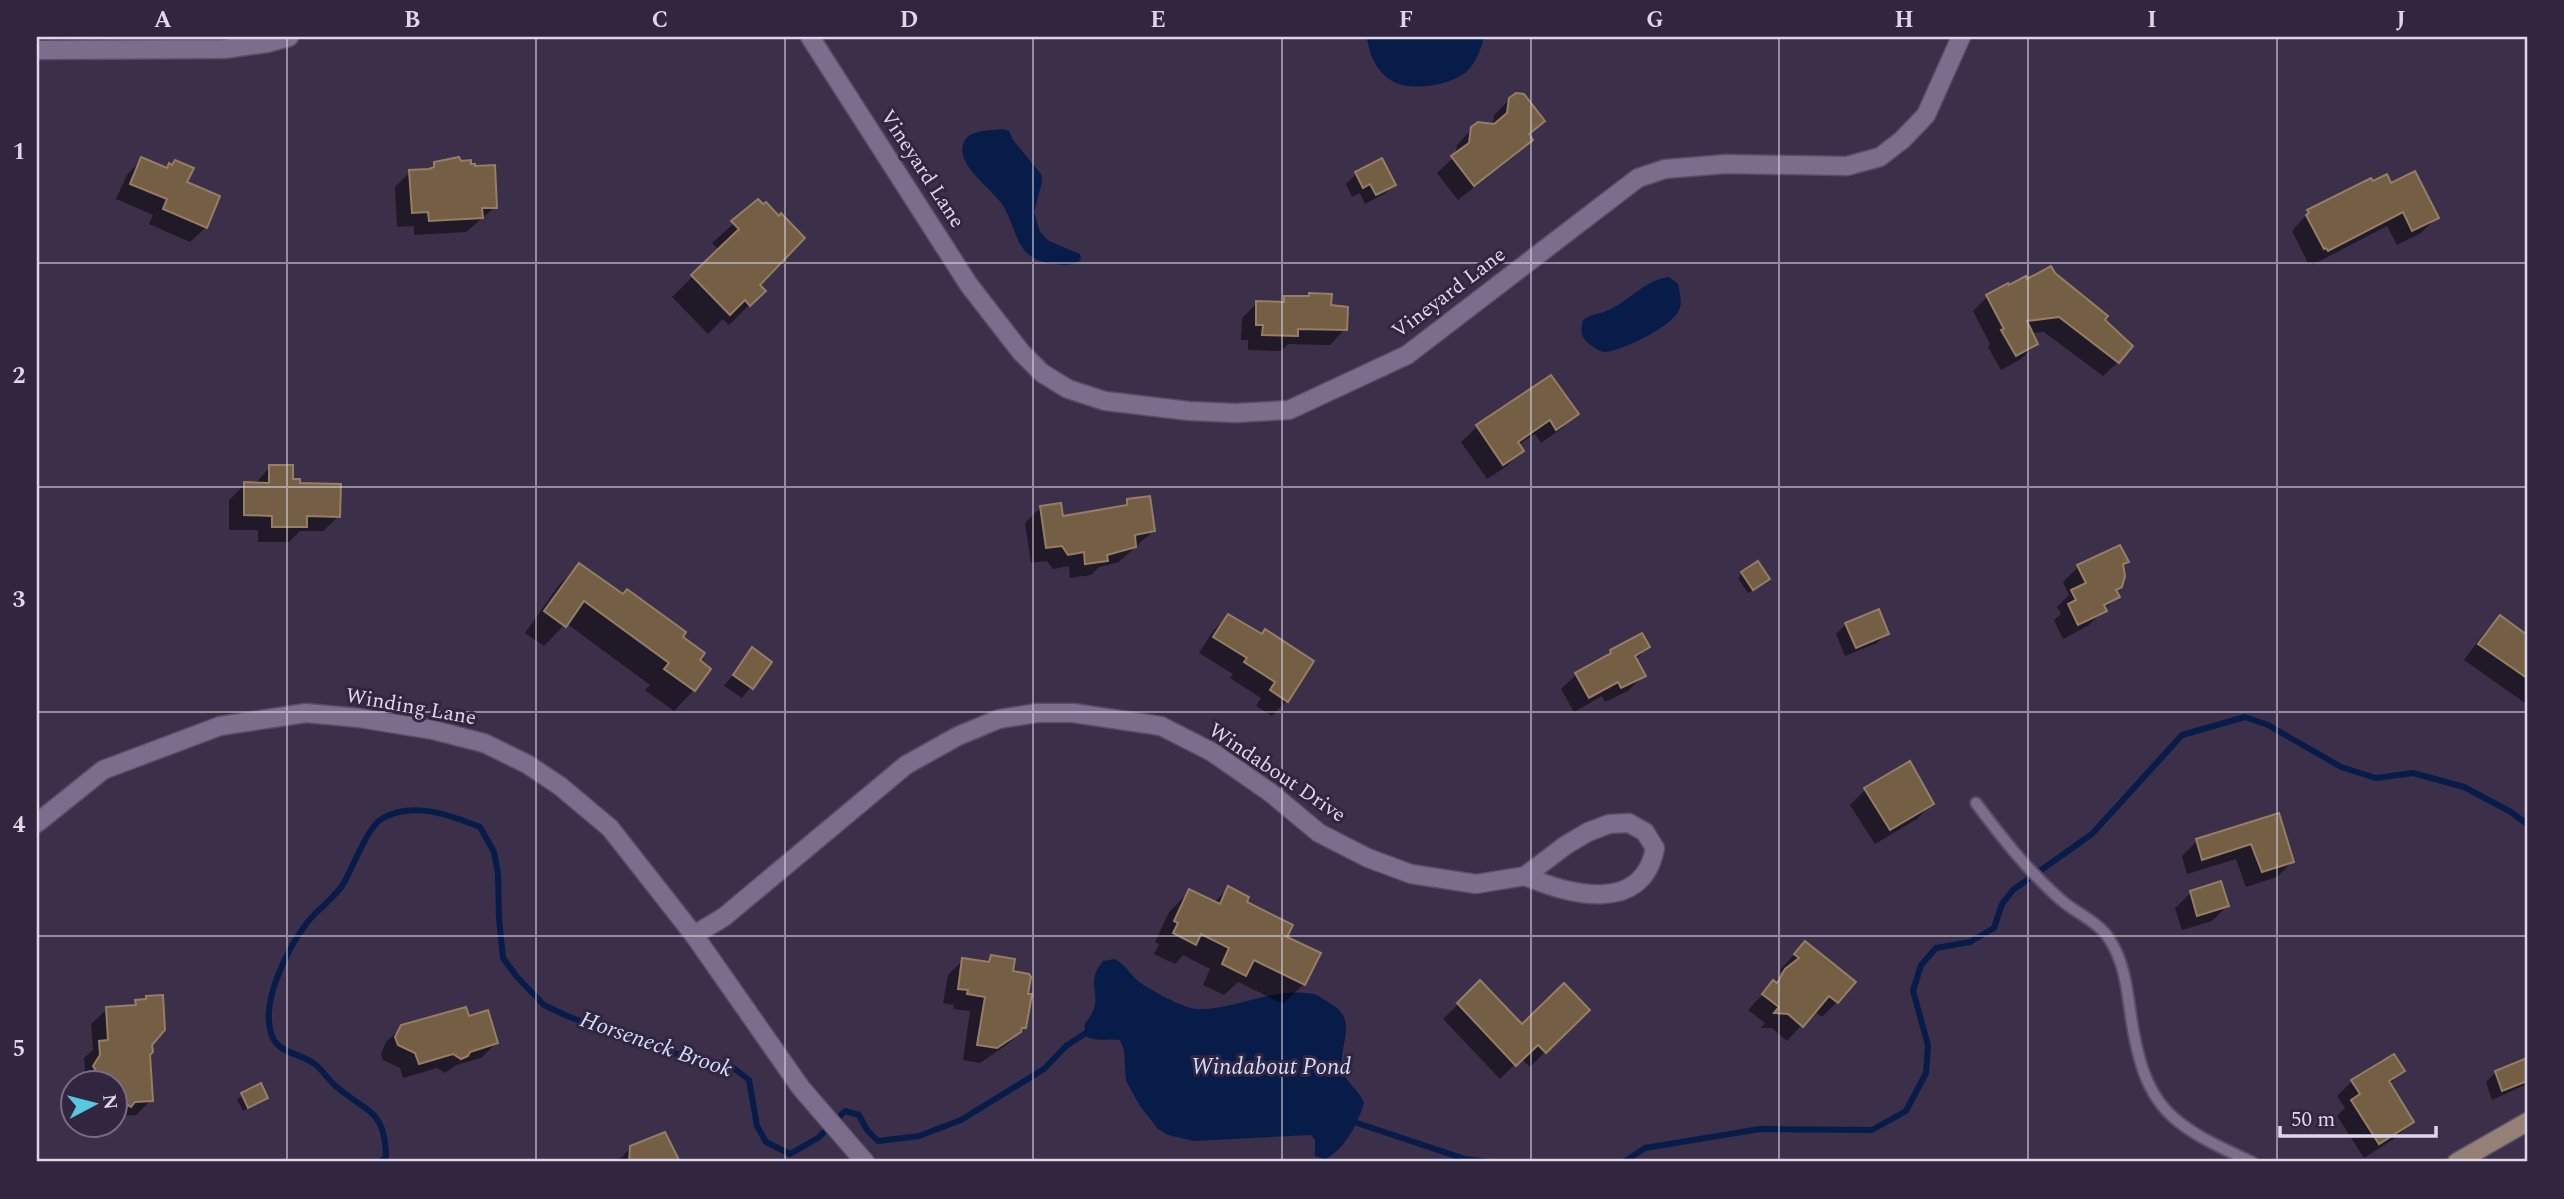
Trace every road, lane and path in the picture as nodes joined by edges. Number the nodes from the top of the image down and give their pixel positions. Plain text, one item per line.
1 (289, 37) edge
2 (810, 37) edge
3 (1961, 37) edge
4 (37, 50) edge
5 (1976, 803) dead end
6 (37, 824) edge
7 (1525, 876) junction
8 (694, 934) junction
9 (2527, 1122) edge
10 (865, 1162) edge
11 (2252, 1162) edge
12 (2458, 1162) edge

1 - 4 street
2 - 3 street, Vineyard Lane
5 - 11 lane
6 - 8 street, Winding Lane
7 - 7 street, Windabout Drive
7 - 8 street, Windabout Drive
8 - 10 street, Winding Lane
9 - 12 street

